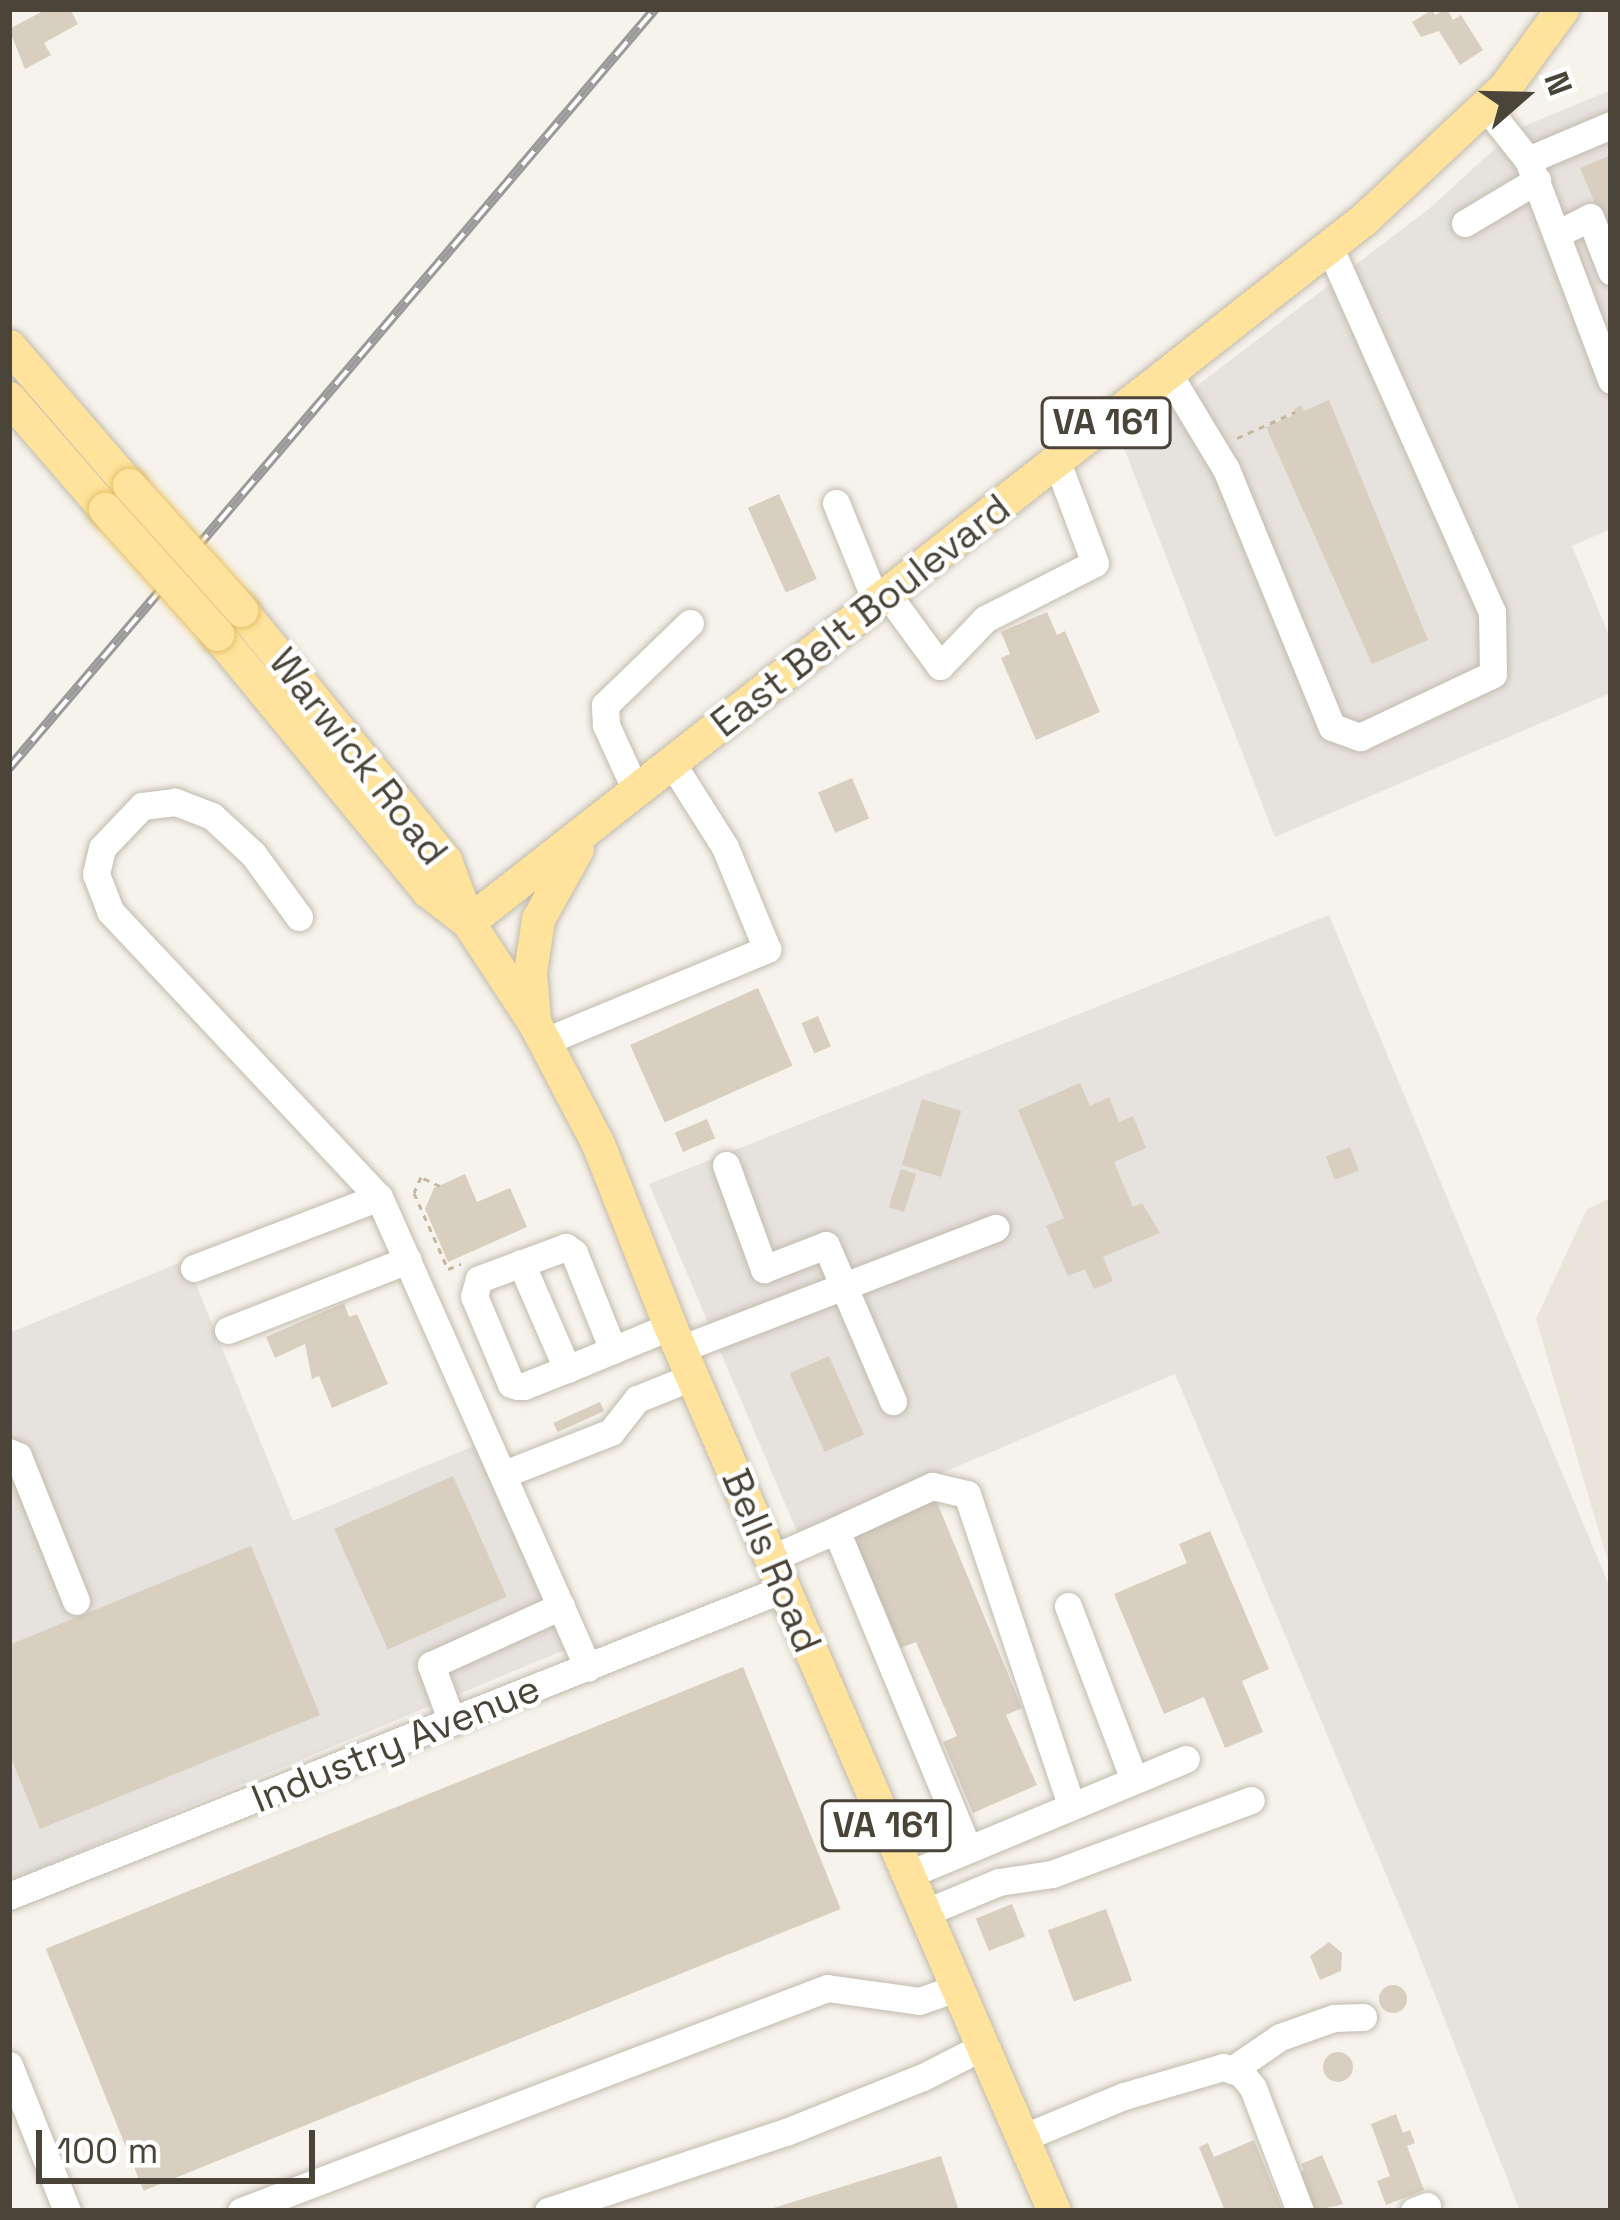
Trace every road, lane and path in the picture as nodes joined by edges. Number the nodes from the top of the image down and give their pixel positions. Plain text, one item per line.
1 (1562, 9) edge
2 (1486, 107) junction
3 (1611, 125) edge
4 (1533, 170) junction
5 (1465, 223) dead end
6 (1557, 234) junction
7 (1329, 246) junction
8 (1611, 271) edge
9 (9, 346) edge
10 (1168, 374) junction
11 (1611, 380) edge
12 (9, 398) edge
13 (1295, 412) dead end
14 (1239, 437) dead end
15 (1057, 461) junction
16 (117, 497) junction
17 (836, 503) dead end
18 (883, 599) junction
19 (690, 623) dead end
20 (673, 765) junction
21 (637, 793) junction
22 (587, 832) junction
23 (299, 917) dead end
24 (468, 922) junction
25 (539, 1033) junction
26 (726, 1165) dead end
27 (440, 1186) dead end
28 (379, 1197) junction
29 (996, 1228) dead end
30 (408, 1260) junction
31 (467, 1261) dead end
32 (520, 1263) junction
33 (194, 1268) dead end
34 (845, 1287) junction
35 (228, 1330) dead end
36 (613, 1350) junction
37 (681, 1351) junction
38 (567, 1369) junction
39 (893, 1401) dead end
40 (9, 1452) edge
41 (504, 1474) junction
42 (836, 1531) junction
43 (776, 1574) junction
44 (76, 1601) dead end
45 (561, 1606) junction
46 (1068, 1606) dead end
47 (588, 1667) junction
48 (452, 1722) junction
49 (1186, 1759) dead end
50 (1134, 1780) junction
51 (1251, 1800) dead end
52 (1071, 1805) junction
53 (968, 1848) junction
54 (907, 1875) junction
55 (9, 1896) edge
56 (924, 1913) junction
57 (957, 1988) junction
58 (1364, 2017) dead end
59 (982, 2047) junction
60 (9, 2065) edge
61 (1232, 2070) junction
62 (1022, 2138) junction
63 (67, 2211) edge
64 (241, 2211) edge
65 (548, 2211) edge
66 (1054, 2211) edge
67 (1300, 2211) edge

1 - 2 main road, East Belt Boulevard / VA 161
2 - 4 street
2 - 7 main road, East Belt Boulevard / VA 161
3 - 4 street
4 - 5 street
4 - 6 street
6 - 8 street
6 - 11 street
7 - 10 main road, East Belt Boulevard / VA 161
7 - 10 street
9 - 16 main road, Warwick Road
10 - 15 main road, East Belt Boulevard / VA 161
12 - 16 main road, Warwick Road
13 - 14 path
15 - 18 main road, East Belt Boulevard / VA 161
15 - 18 street
16 - 24 main road, Warwick Road, bridge
16 - 24 main road, Warwick Road, bridge
17 - 18 street
18 - 20 main road, East Belt Boulevard / VA 161
19 - 21 street
20 - 21 main road, East Belt Boulevard / VA 161
20 - 25 street
21 - 22 main road, East Belt Boulevard / VA 161
22 - 24 main road, East Belt Boulevard / VA 161
22 - 25 main road, VA 161
23 - 28 street
24 - 25 main road, Bells Road / VA 161
25 - 37 main road, Bells Road / VA 161
26 - 34 street
27 - 31 path
28 - 30 street
28 - 33 street
29 - 34 street
30 - 35 street
30 - 41 street
32 - 36 street
32 - 38 street
32 - 38 street
34 - 37 street
34 - 39 street
36 - 37 street
36 - 38 street
37 - 41 street
37 - 43 main road, Bells Road / VA 161
40 - 44 street
41 - 45 street
42 - 43 street, Industry Avenue
42 - 52 street, Industry Avenue
42 - 53 street
43 - 47 street, Industry Avenue
43 - 54 main road, Bells Road / VA 161
45 - 47 street
45 - 48 street
46 - 50 street
47 - 48 street, Industry Avenue
48 - 55 street, Industry Avenue
49 - 50 street
50 - 52 street
51 - 56 street
52 - 53 street
53 - 54 street
54 - 56 main road, Bells Road / VA 161
56 - 57 main road, Bells Road / VA 161
57 - 59 main road, Bells Road / VA 161
57 - 64 street
58 - 61 street
59 - 62 main road, Bells Road / VA 161
59 - 65 street
60 - 63 street
61 - 62 street
61 - 67 street
62 - 66 main road, Bells Road / VA 161

